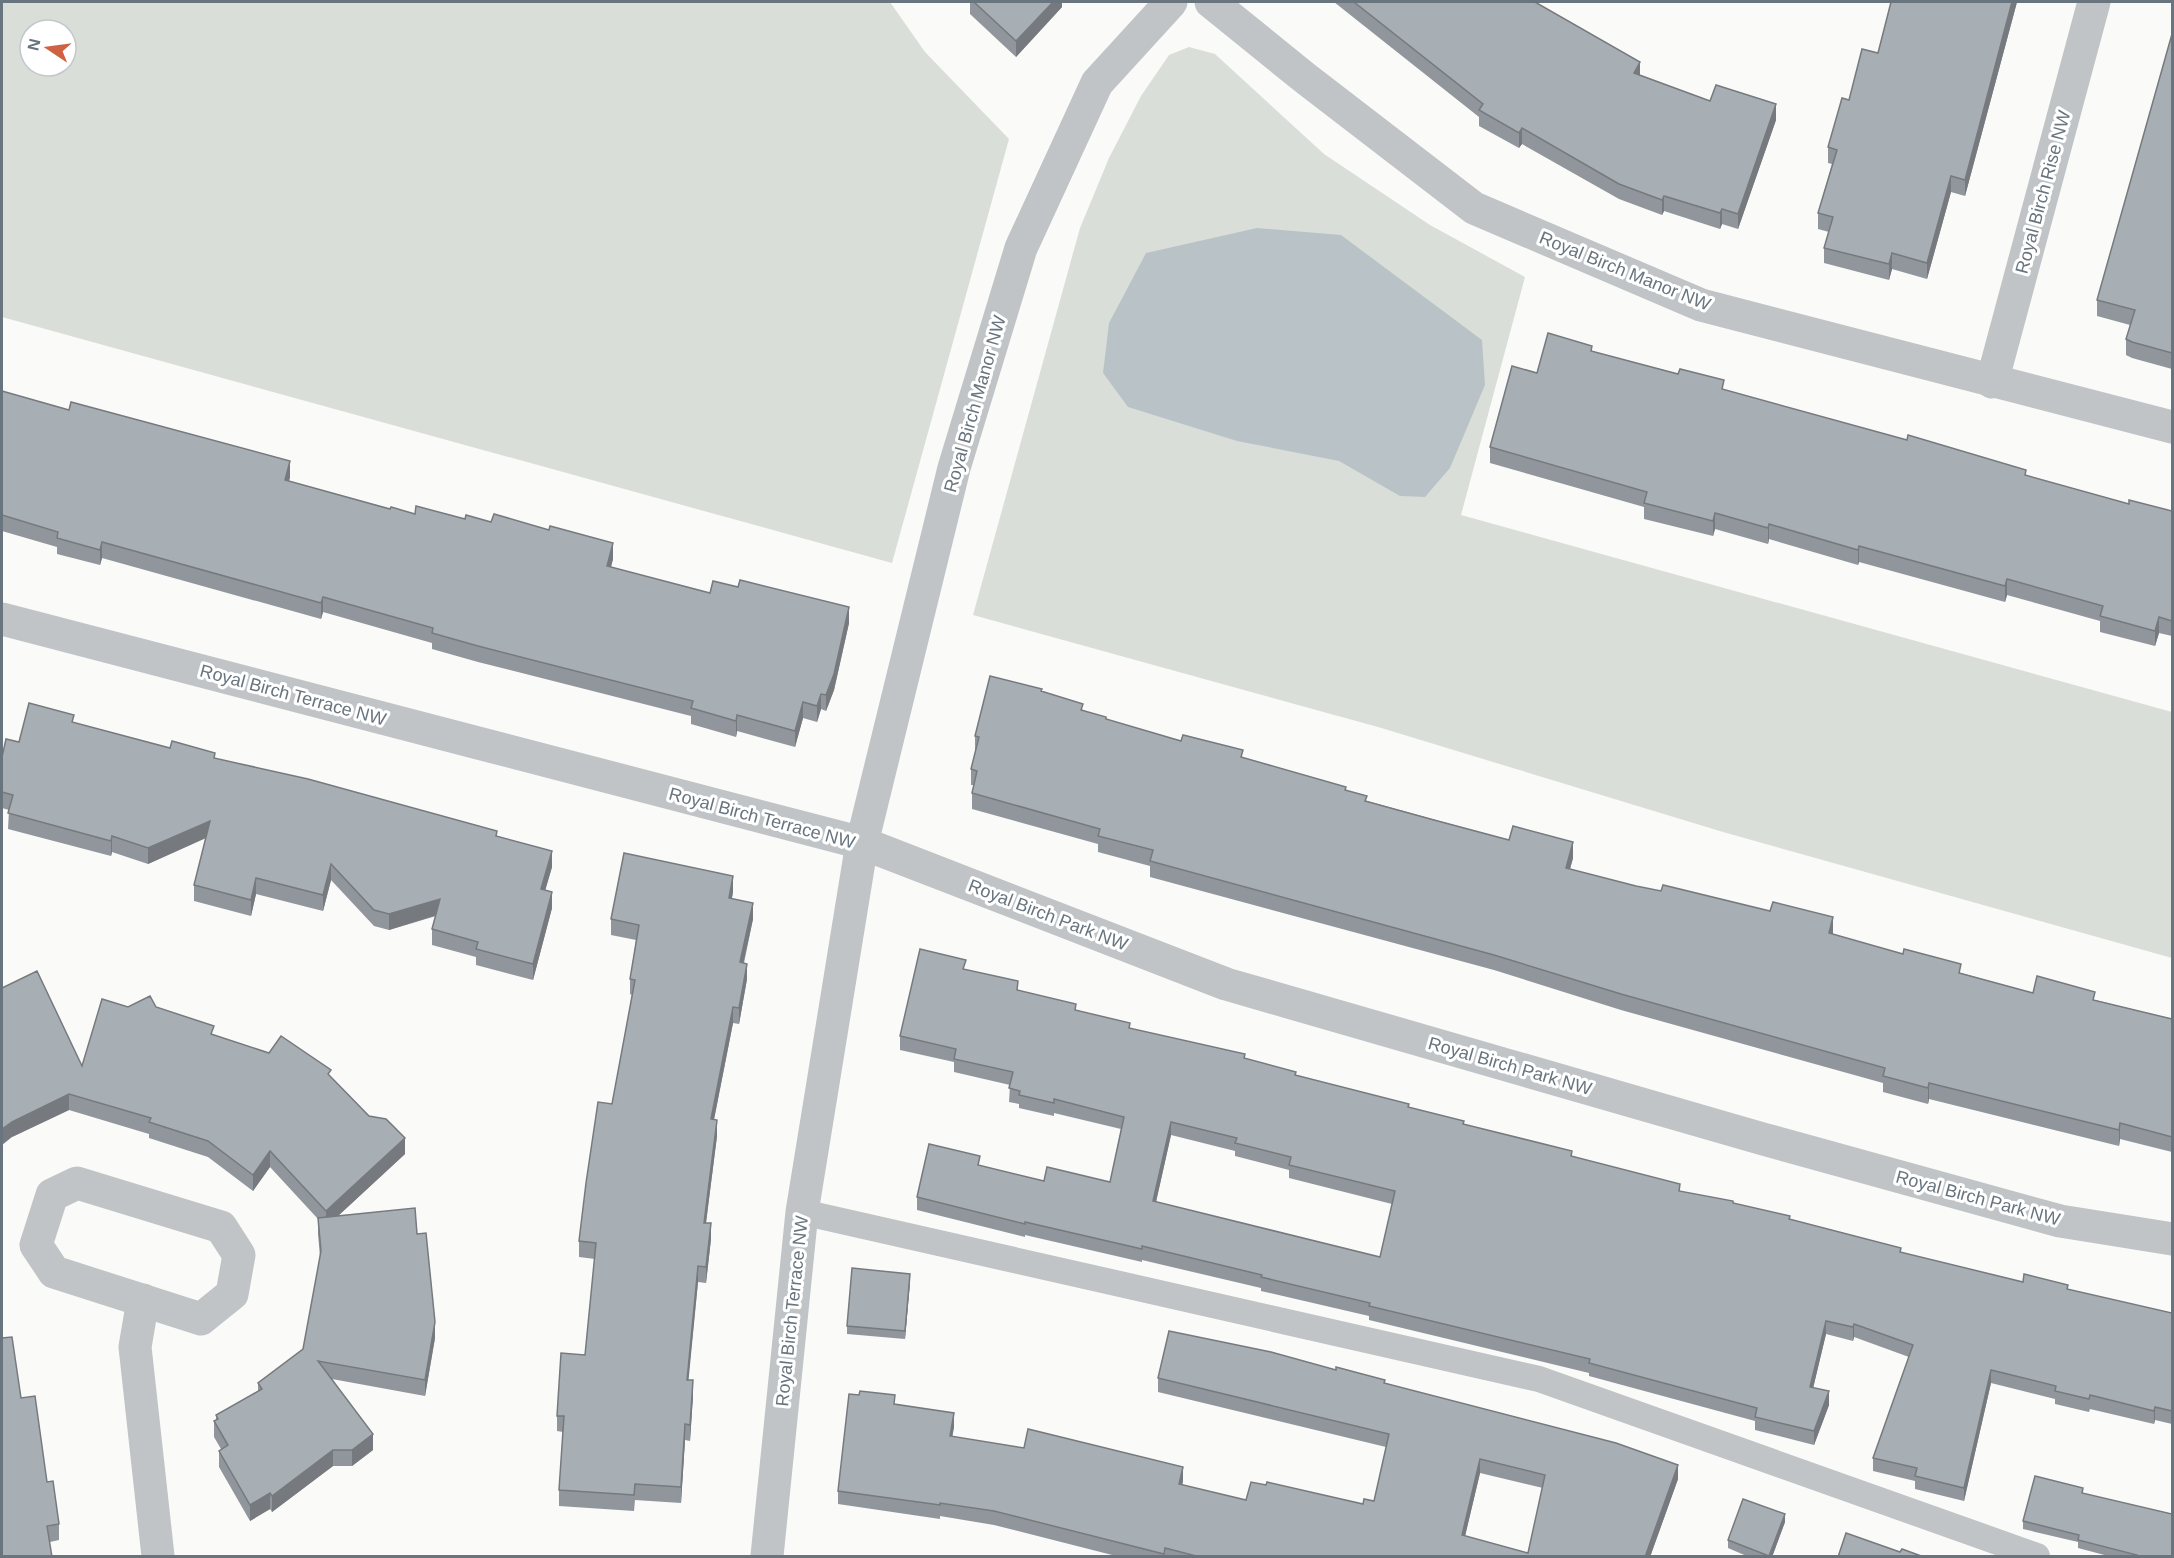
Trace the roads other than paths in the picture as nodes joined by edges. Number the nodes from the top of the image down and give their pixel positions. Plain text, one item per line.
1 (1171, 2) edge
2 (1211, 2) edge
3 (2094, 2) edge
4 (1992, 382) junction
5 (2172, 427) edge
6 (2, 619) edge
7 (862, 843) junction
8 (802, 1212) junction
9 (2172, 1239) edge
10 (143, 1300) junction
11 (158, 1557) edge
12 (767, 1557) edge
13 (2037, 1557) edge

1 - 7 street, Royal Birch Manor NW
2 - 4 street, Royal Birch Manor NW
3 - 4 street, Royal Birch Rise NW
4 - 5 street, Royal Birch Manor NW
6 - 7 street, Royal Birch Terrace NW
7 - 8 street, Royal Birch Terrace NW
7 - 9 street, Royal Birch Park NW
8 - 12 street, Royal Birch Terrace NW
8 - 13 lane
10 - 10 street
10 - 11 street

